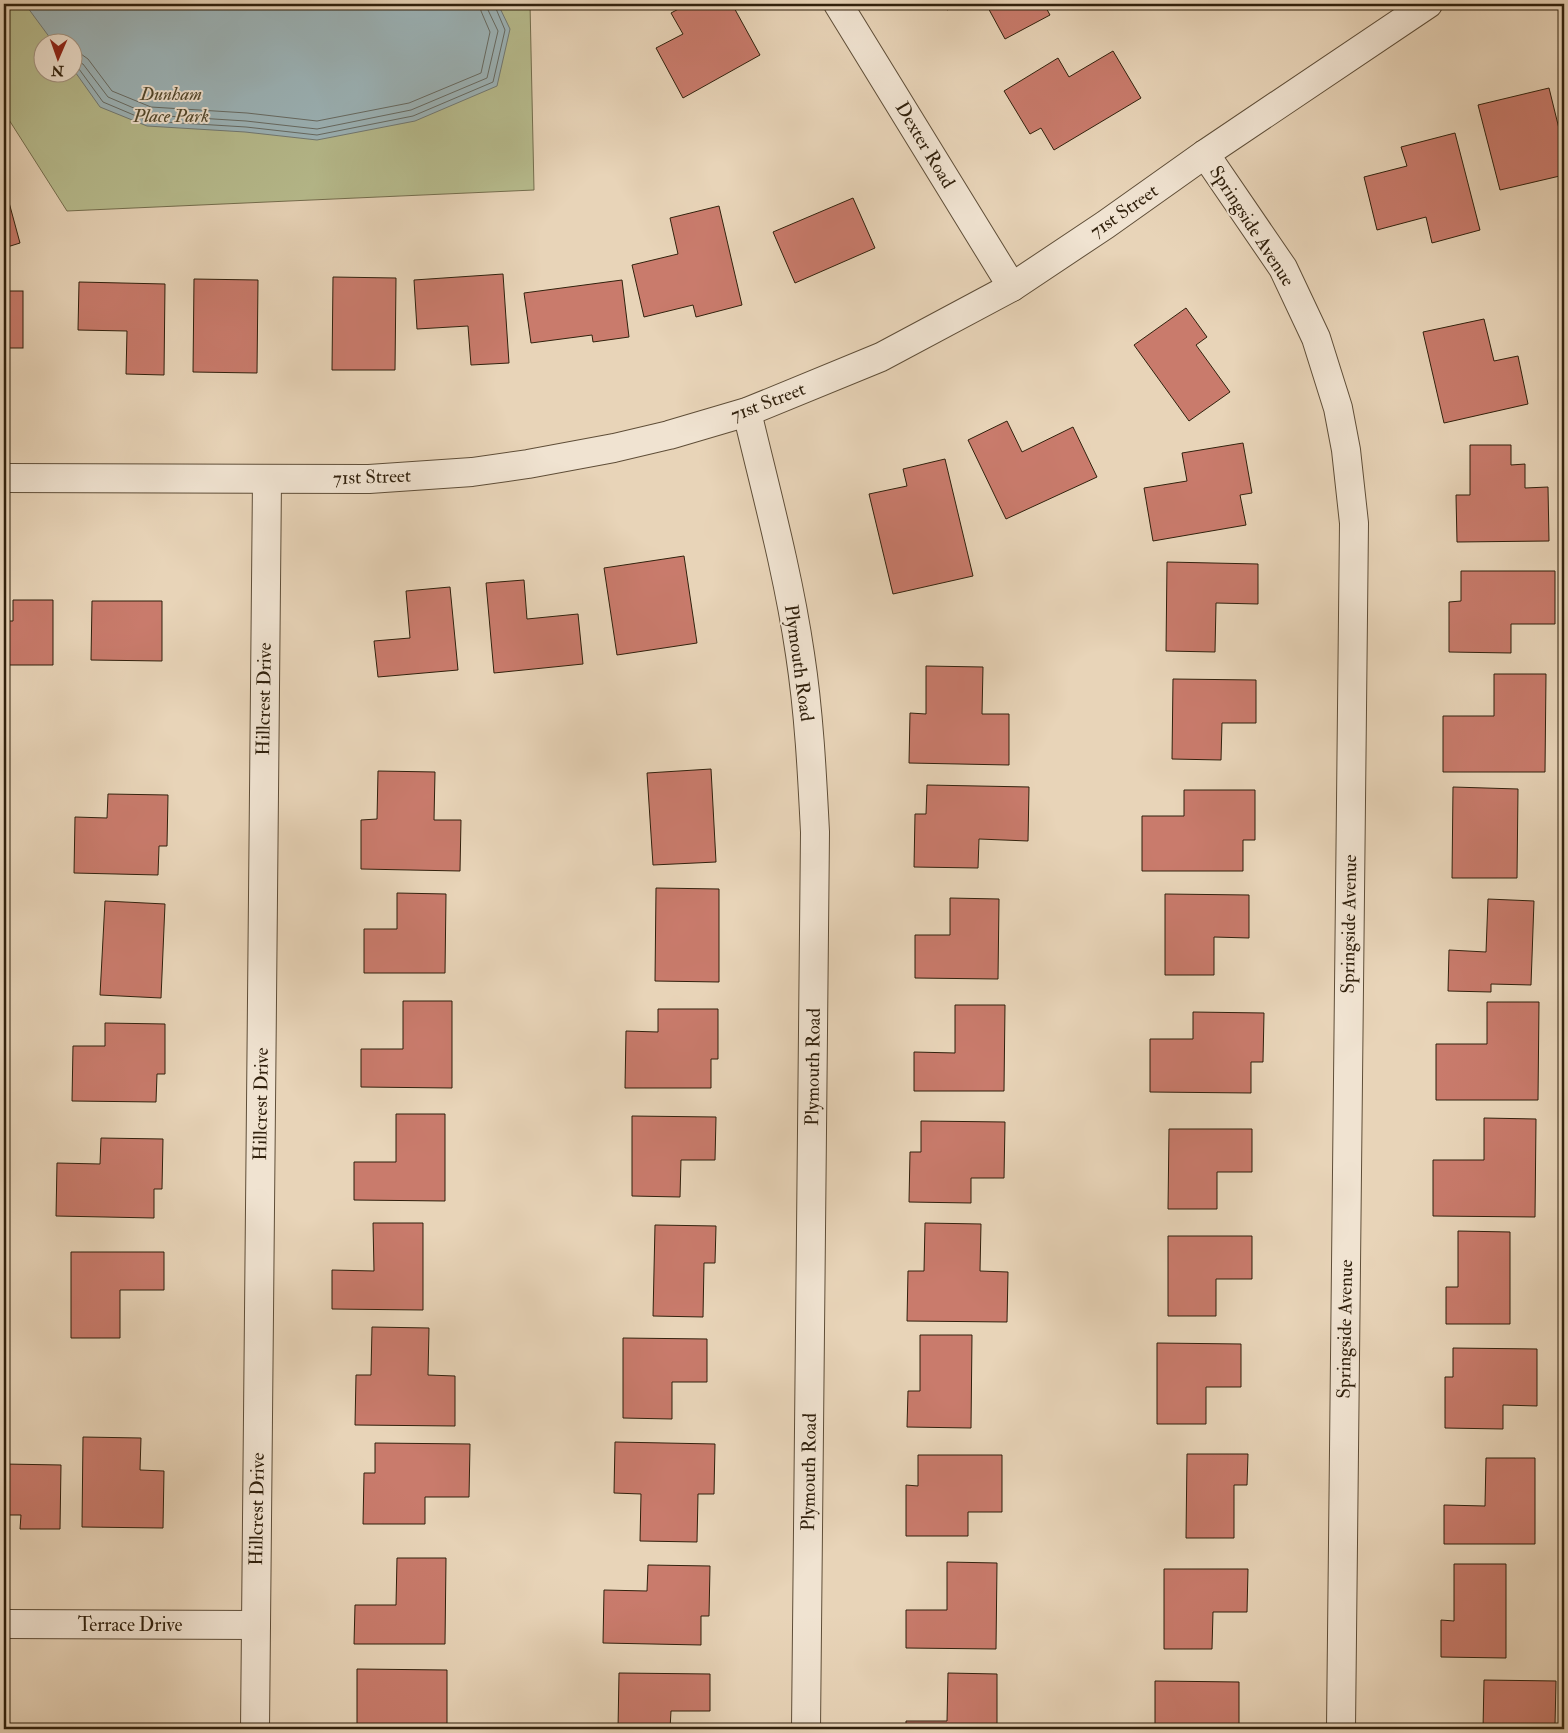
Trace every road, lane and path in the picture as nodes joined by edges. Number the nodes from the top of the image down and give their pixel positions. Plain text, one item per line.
1 (838, 4) edge
2 (1428, 4) edge
3 (1205, 154) junction
4 (1012, 287) junction
5 (747, 412) junction
6 (4, 478) edge
7 (266, 480) junction
8 (4, 1624) edge
9 (256, 1625) junction
10 (255, 1729) edge
11 (806, 1729) edge
12 (1341, 1729) edge

1 - 4 street, Dexter Road
2 - 3 street, 71st Street
3 - 4 street, 71st Street
3 - 12 street, Springside Avenue
4 - 5 street, 71st Street
5 - 7 street, 71st Street
5 - 11 street, Plymouth Road
6 - 7 street, 71st Street
7 - 9 street, Hillcrest Drive
8 - 9 street, Terrace Drive
9 - 10 street, Hillcrest Drive

